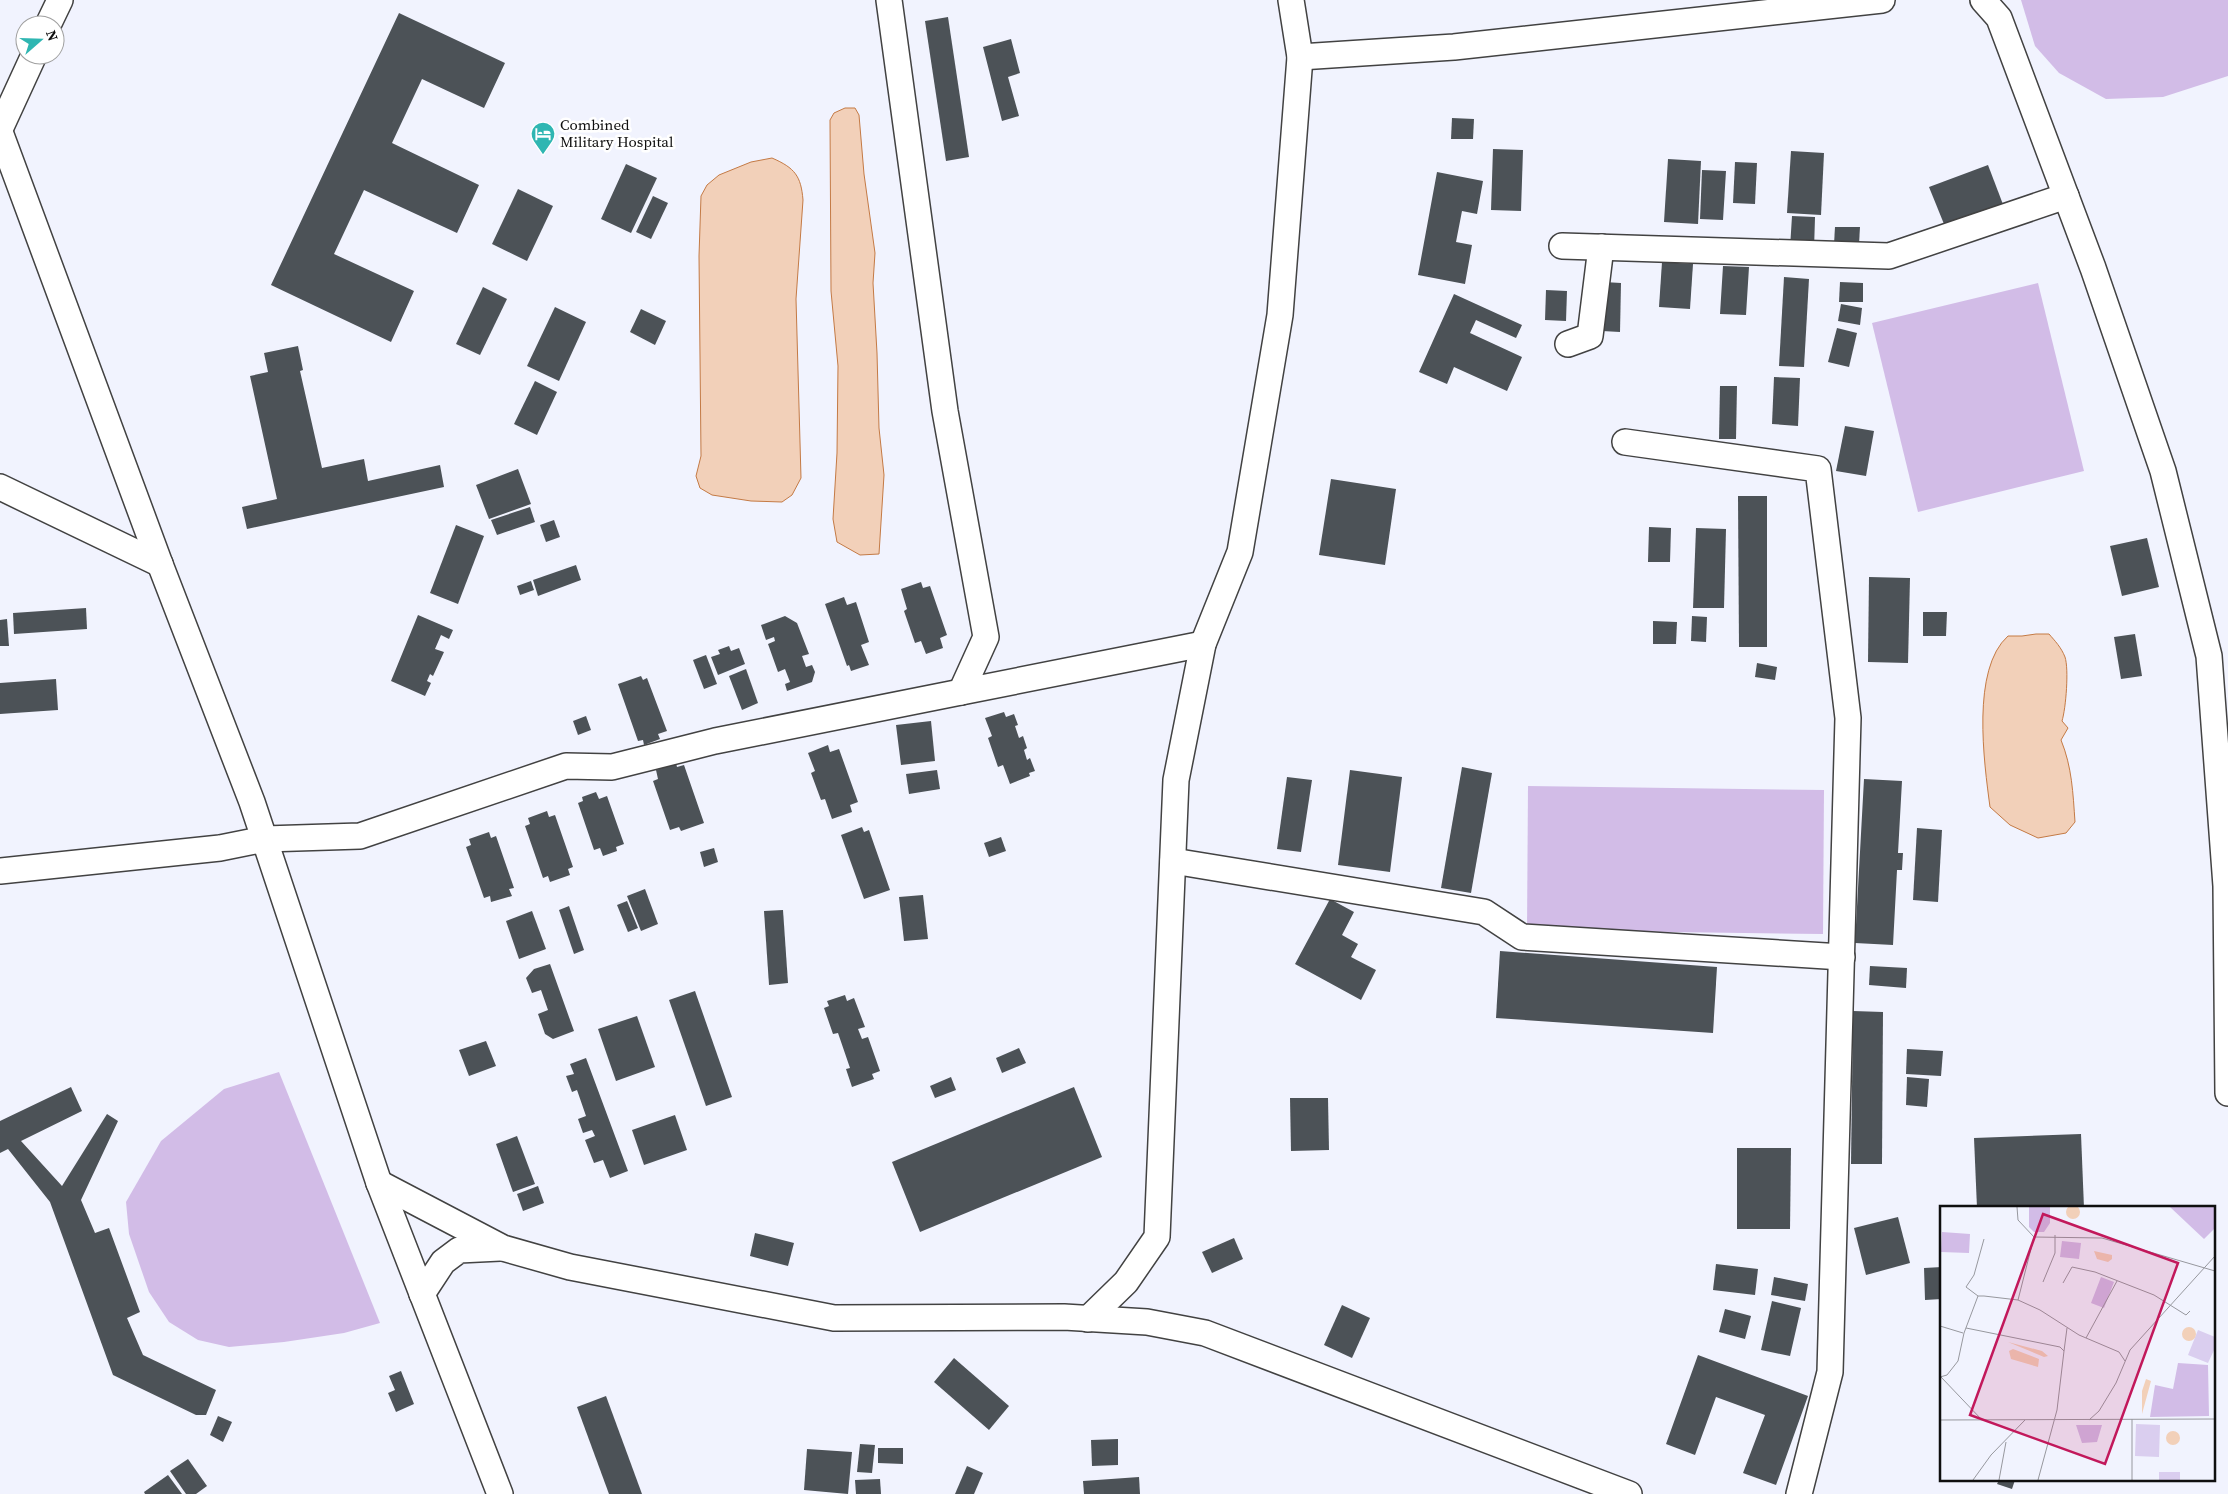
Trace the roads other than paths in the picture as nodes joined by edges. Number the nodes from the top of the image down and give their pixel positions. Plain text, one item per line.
1 (60, 0) edge
2 (889, 0) edge
3 (1291, 0) edge
4 (1882, 0) edge
5 (1983, 0) edge
6 (1716, 9) edge
7 (53, 15) edge
8 (1300, 57) junction
9 (29, 65) edge
10 (0, 130) edge
11 (2066, 196) junction
12 (1562, 246) dead end
13 (1601, 247) junction
14 (1568, 344) dead end
15 (1625, 442) dead end
16 (0, 487) edge
17 (160, 564) junction
18 (1204, 644) junction
19 (961, 692) junction
20 (265, 839) junction
21 (1173, 861) junction
22 (0, 871) edge
23 (1842, 957) junction
24 (2228, 1093) edge
25 (379, 1183) junction
26 (503, 1248) junction
27 (422, 1294) junction
28 (1088, 1319) junction
29 (500, 1494) edge
30 (1629, 1494) edge
31 (1799, 1494) edge

1 - 7 street
2 - 19 street
3 - 8 street
4 - 6 street
5 - 11 street
6 - 8 street
8 - 18 street
9 - 10 street
10 - 17 street
11 - 13 street
11 - 24 street
12 - 13 street
13 - 14 street
15 - 23 street
16 - 17 street
17 - 20 street
18 - 19 street
18 - 21 street
19 - 20 street
20 - 22 street
20 - 25 street
21 - 23 street
21 - 28 street
23 - 31 street
25 - 26 street
25 - 27 street
26 - 27 street
26 - 28 street
27 - 29 street
28 - 30 street

